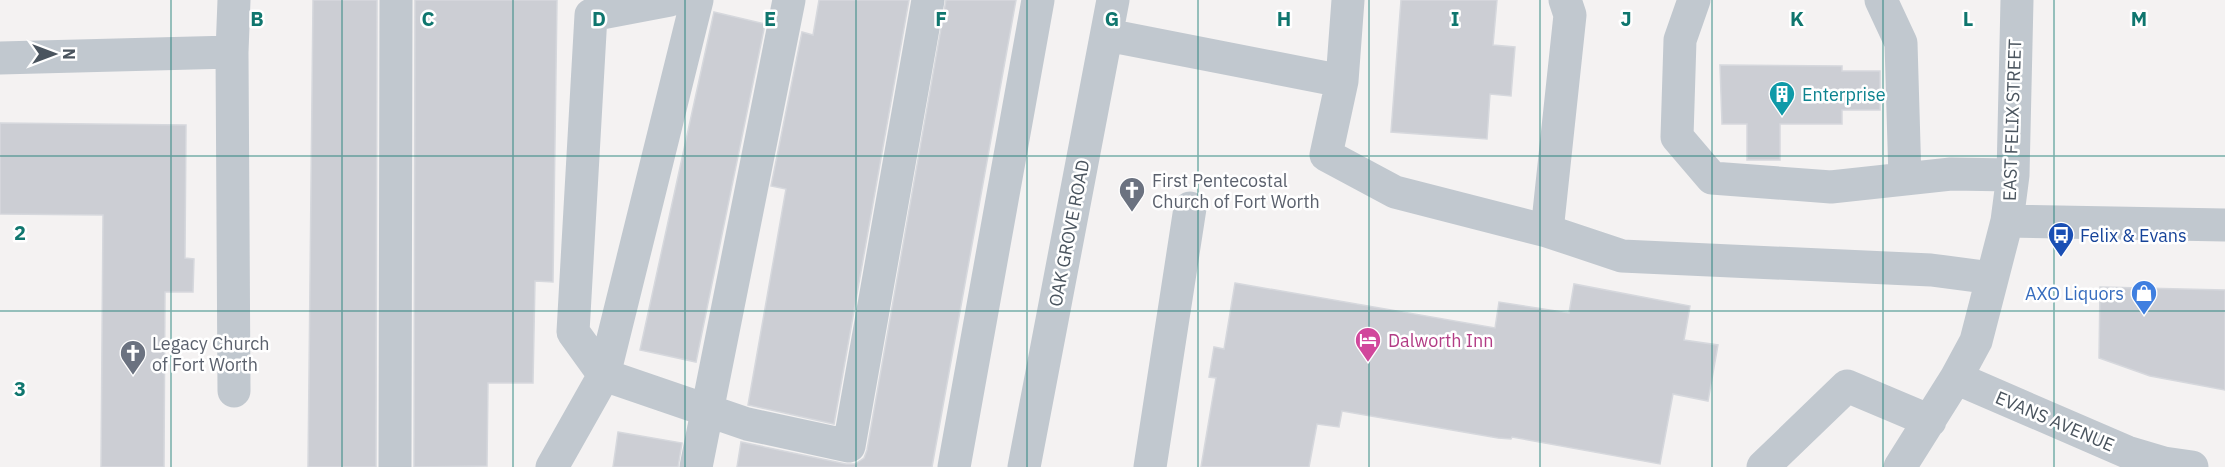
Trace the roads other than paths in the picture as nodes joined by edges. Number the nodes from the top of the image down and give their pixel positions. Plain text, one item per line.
1 (234, 0) edge
2 (396, 0) edge
3 (670, 0) edge
4 (697, 0) edge
5 (789, 0) edge
6 (928, 0) edge
7 (1038, 0) edge
8 (1113, 0) edge
9 (1348, 0) edge
10 (1565, 0) edge
11 (1694, 0) edge
12 (1881, 0) edge
13 (2017, 0) edge
14 (591, 8) edge
15 (1107, 35) junction
16 (232, 52) junction
17 (0, 58) edge
18 (1342, 81) junction
19 (2013, 175) junction
20 (1905, 179) junction
21 (1190, 208) dead end
22 (2007, 221) junction
23 (2225, 225) edge
24 (1547, 231) junction
25 (1992, 278) junction
26 (604, 375) junction
27 (1956, 378) junction
28 (234, 391) dead end
29 (706, 410) junction
30 (1930, 421) junction
31 (848, 456) edge
32 (395, 467) edge
33 (552, 467) edge
34 (696, 467) edge
35 (954, 467) edge
36 (1024, 467) edge
37 (1150, 467) edge
38 (1763, 467) edge
39 (1900, 467) edge
40 (2192, 467) edge

1 - 16 street
2 - 32 street
3 - 14 street
4 - 26 street
5 - 29 street
6 - 31 street
7 - 35 street
8 - 15 street, OAK GROVE ROAD
9 - 18 street
10 - 24 street
11 - 20 street
12 - 20 street
13 - 19 street, EAST FELIX STREET
14 - 26 street
15 - 18 street
15 - 36 street, OAK GROVE ROAD
16 - 17 street
16 - 28 street
18 - 24 street
19 - 20 street
19 - 22 street, EAST FELIX STREET
21 - 37 street
22 - 23 street
22 - 25 street, EAST FELIX STREET
24 - 25 street
25 - 27 street, EAST FELIX STREET
26 - 29 street
26 - 33 street
27 - 30 street, EAST FELIX STREET
27 - 40 street, EVANS AVENUE
29 - 31 street
29 - 34 street
30 - 38 street
30 - 39 street, EAST FELIX STREET

